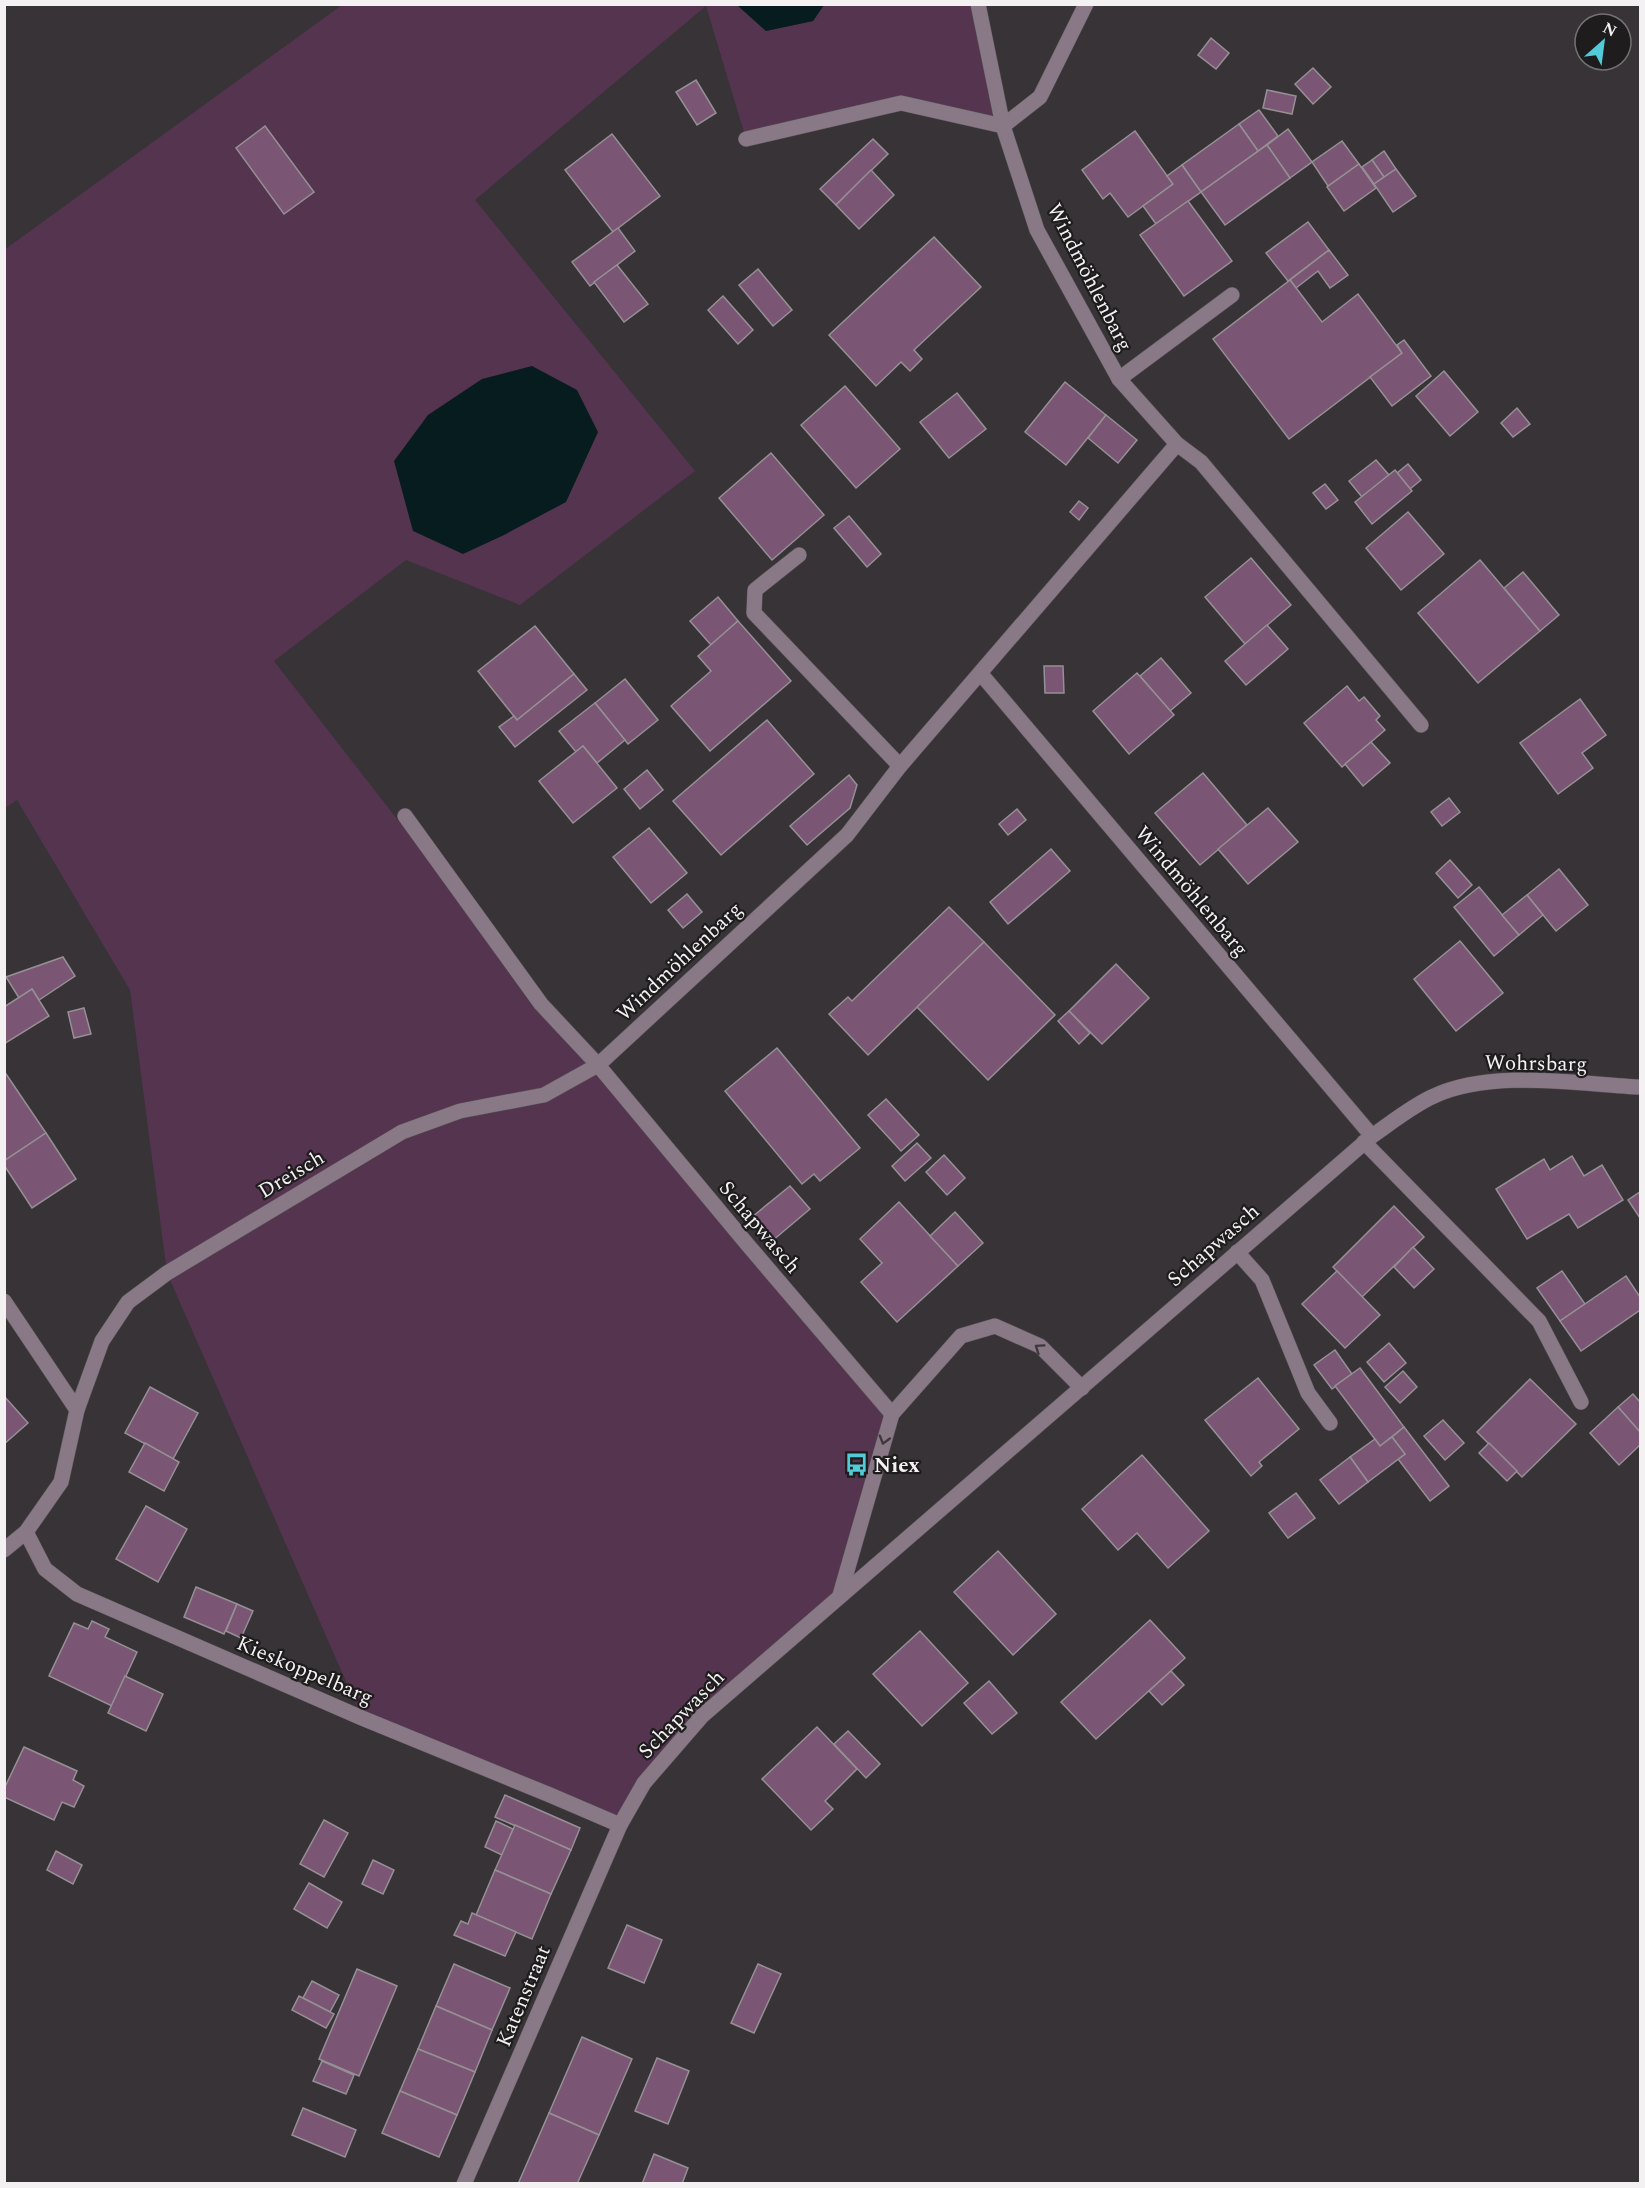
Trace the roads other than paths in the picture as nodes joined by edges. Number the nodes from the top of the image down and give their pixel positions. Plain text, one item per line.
1 (978, 4) edge
2 (1086, 4) edge
3 (1003, 126) junction
4 (746, 139) dead end
5 (1232, 295) dead end
6 (1119, 379) junction
7 (1177, 444) junction
8 (799, 555) dead end
9 (981, 674) junction
10 (1421, 725) dead end
11 (900, 765) junction
12 (405, 816) dead end
13 (598, 1065) junction
14 (1641, 1088) edge
15 (1368, 1139) junction
16 (1237, 1252) junction
17 (4, 1301) edge
18 (1082, 1388) junction
19 (1581, 1402) dead end
20 (77, 1410) junction
21 (892, 1414) junction
22 (1330, 1423) dead end
23 (26, 1532) junction
24 (4, 1550) edge
25 (840, 1595) junction
26 (620, 1825) junction
27 (464, 2184) edge

1 - 3 street, Windmöhlenbarg
2 - 3 street
3 - 4 street
3 - 6 street, Windmöhlenbarg
5 - 6 street
6 - 7 street, Windmöhlenbarg
7 - 9 street, Windmöhlenbarg
7 - 10 street, Windmöhlenbarg
8 - 11 street
9 - 11 street, Windmöhlenbarg
9 - 15 street, Windmöhlenbarg
11 - 13 street, Windmöhlenbarg
12 - 13 street, Schapwasch
13 - 20 street, Dreisch
13 - 21 street, Schapwasch
14 - 15 street, Wohrsbarg
15 - 16 street, Schapwasch
15 - 19 street, Windmöhlenbarg
16 - 18 street, Schapwasch
16 - 22 street
17 - 20 street
18 -> 21 street
18 - 25 street, Schapwasch
20 - 23 street, Dreisch
21 -> 25 street
23 - 24 street
23 - 26 street, Kieskoppelbarg
25 - 26 street, Schapwasch
26 - 27 street, Katenstraat

